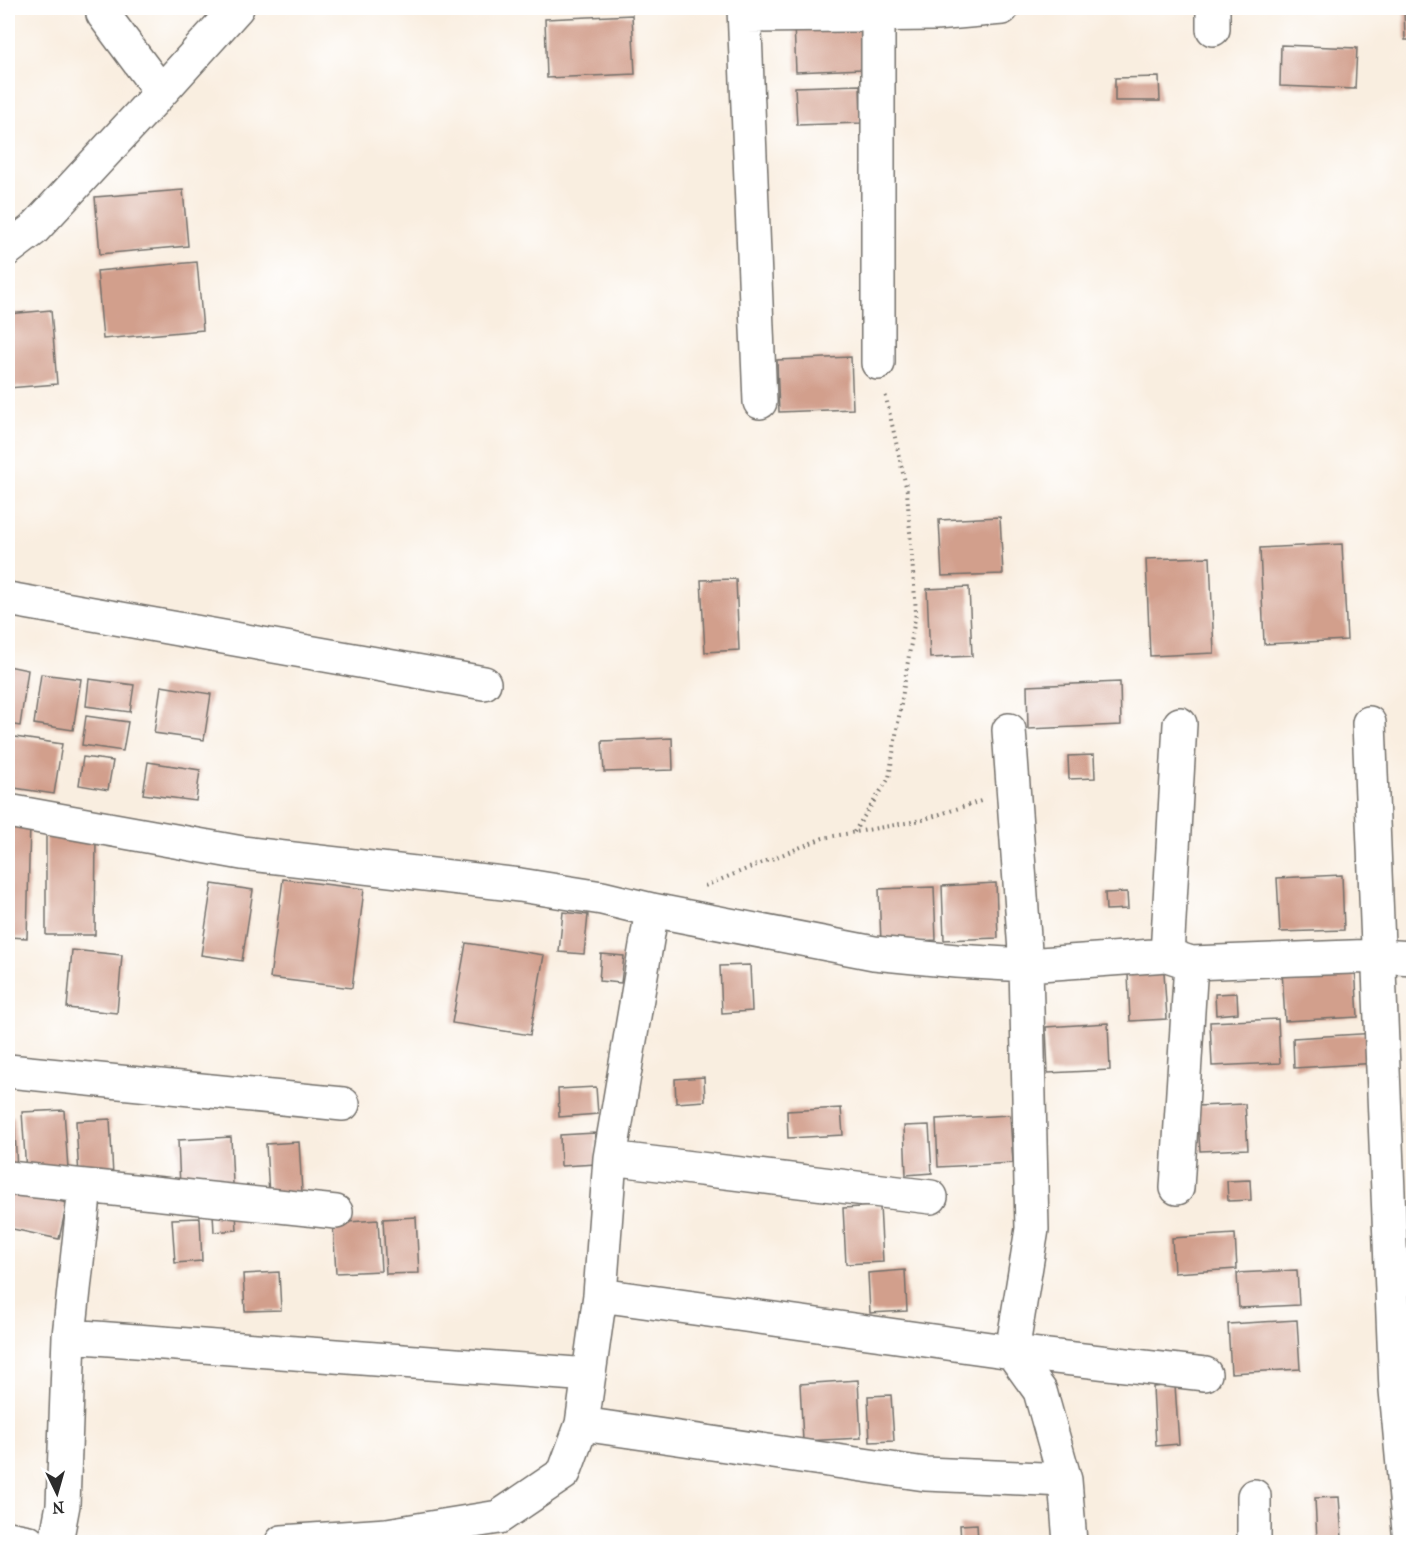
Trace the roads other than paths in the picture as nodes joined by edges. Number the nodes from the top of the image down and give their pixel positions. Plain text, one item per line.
1 (104, 8) edge
2 (237, 8) edge
3 (1002, 8) edge
4 (744, 12) edge
5 (878, 16) junction
6 (161, 92) junction
7 (8, 249) edge
8 (878, 363) road end
9 (760, 402) dead end
10 (8, 599) edge
11 (484, 683) dead end
12 (1369, 723) dead end
13 (1180, 724) dead end
14 (1009, 730) dead end
15 (8, 811) edge
16 (652, 910) junction
17 (1378, 956) junction
18 (1413, 958) edge
19 (1179, 959) junction
20 (1026, 965) junction
21 (8, 1071) edge
22 (343, 1104) dead end
23 (610, 1158) junction
24 (8, 1178) edge
25 (85, 1187) junction
26 (1177, 1188) dead end
27 (931, 1197) dead end
28 (336, 1212) dead end
29 (600, 1295) junction
30 (69, 1336) junction
31 (1012, 1352) junction
32 (1205, 1374) dead end
33 (589, 1375) junction
34 (582, 1424) junction
35 (1065, 1480) junction
36 (1254, 1496) dead end
37 (8, 1538) edge
38 (28, 1542) edge
39 (56, 1542) edge
40 (282, 1542) edge
41 (1070, 1542) edge
42 (1254, 1542) edge
43 (1410, 1542) edge

1 - 6 street
2 - 6 street
3 - 5 street
4 - 5 street
4 - 9 street
5 - 8 street
6 - 7 street
10 - 11 street
12 - 17 street
13 - 19 street
14 - 20 street
15 - 16 street
16 - 20 street
16 - 23 street
17 - 18 street
17 - 19 street
17 - 43 street
19 - 20 street
19 - 26 street
20 - 31 street
21 - 22 street
23 - 27 street
23 - 29 street
24 - 25 street
25 - 28 street
25 - 30 street
29 - 31 street
29 - 33 street
30 - 33 street
30 - 39 street
31 - 32 street
31 - 35 street
33 - 34 street
34 - 35 street
34 - 40 street
35 - 41 street
36 - 42 street
37 - 38 street

